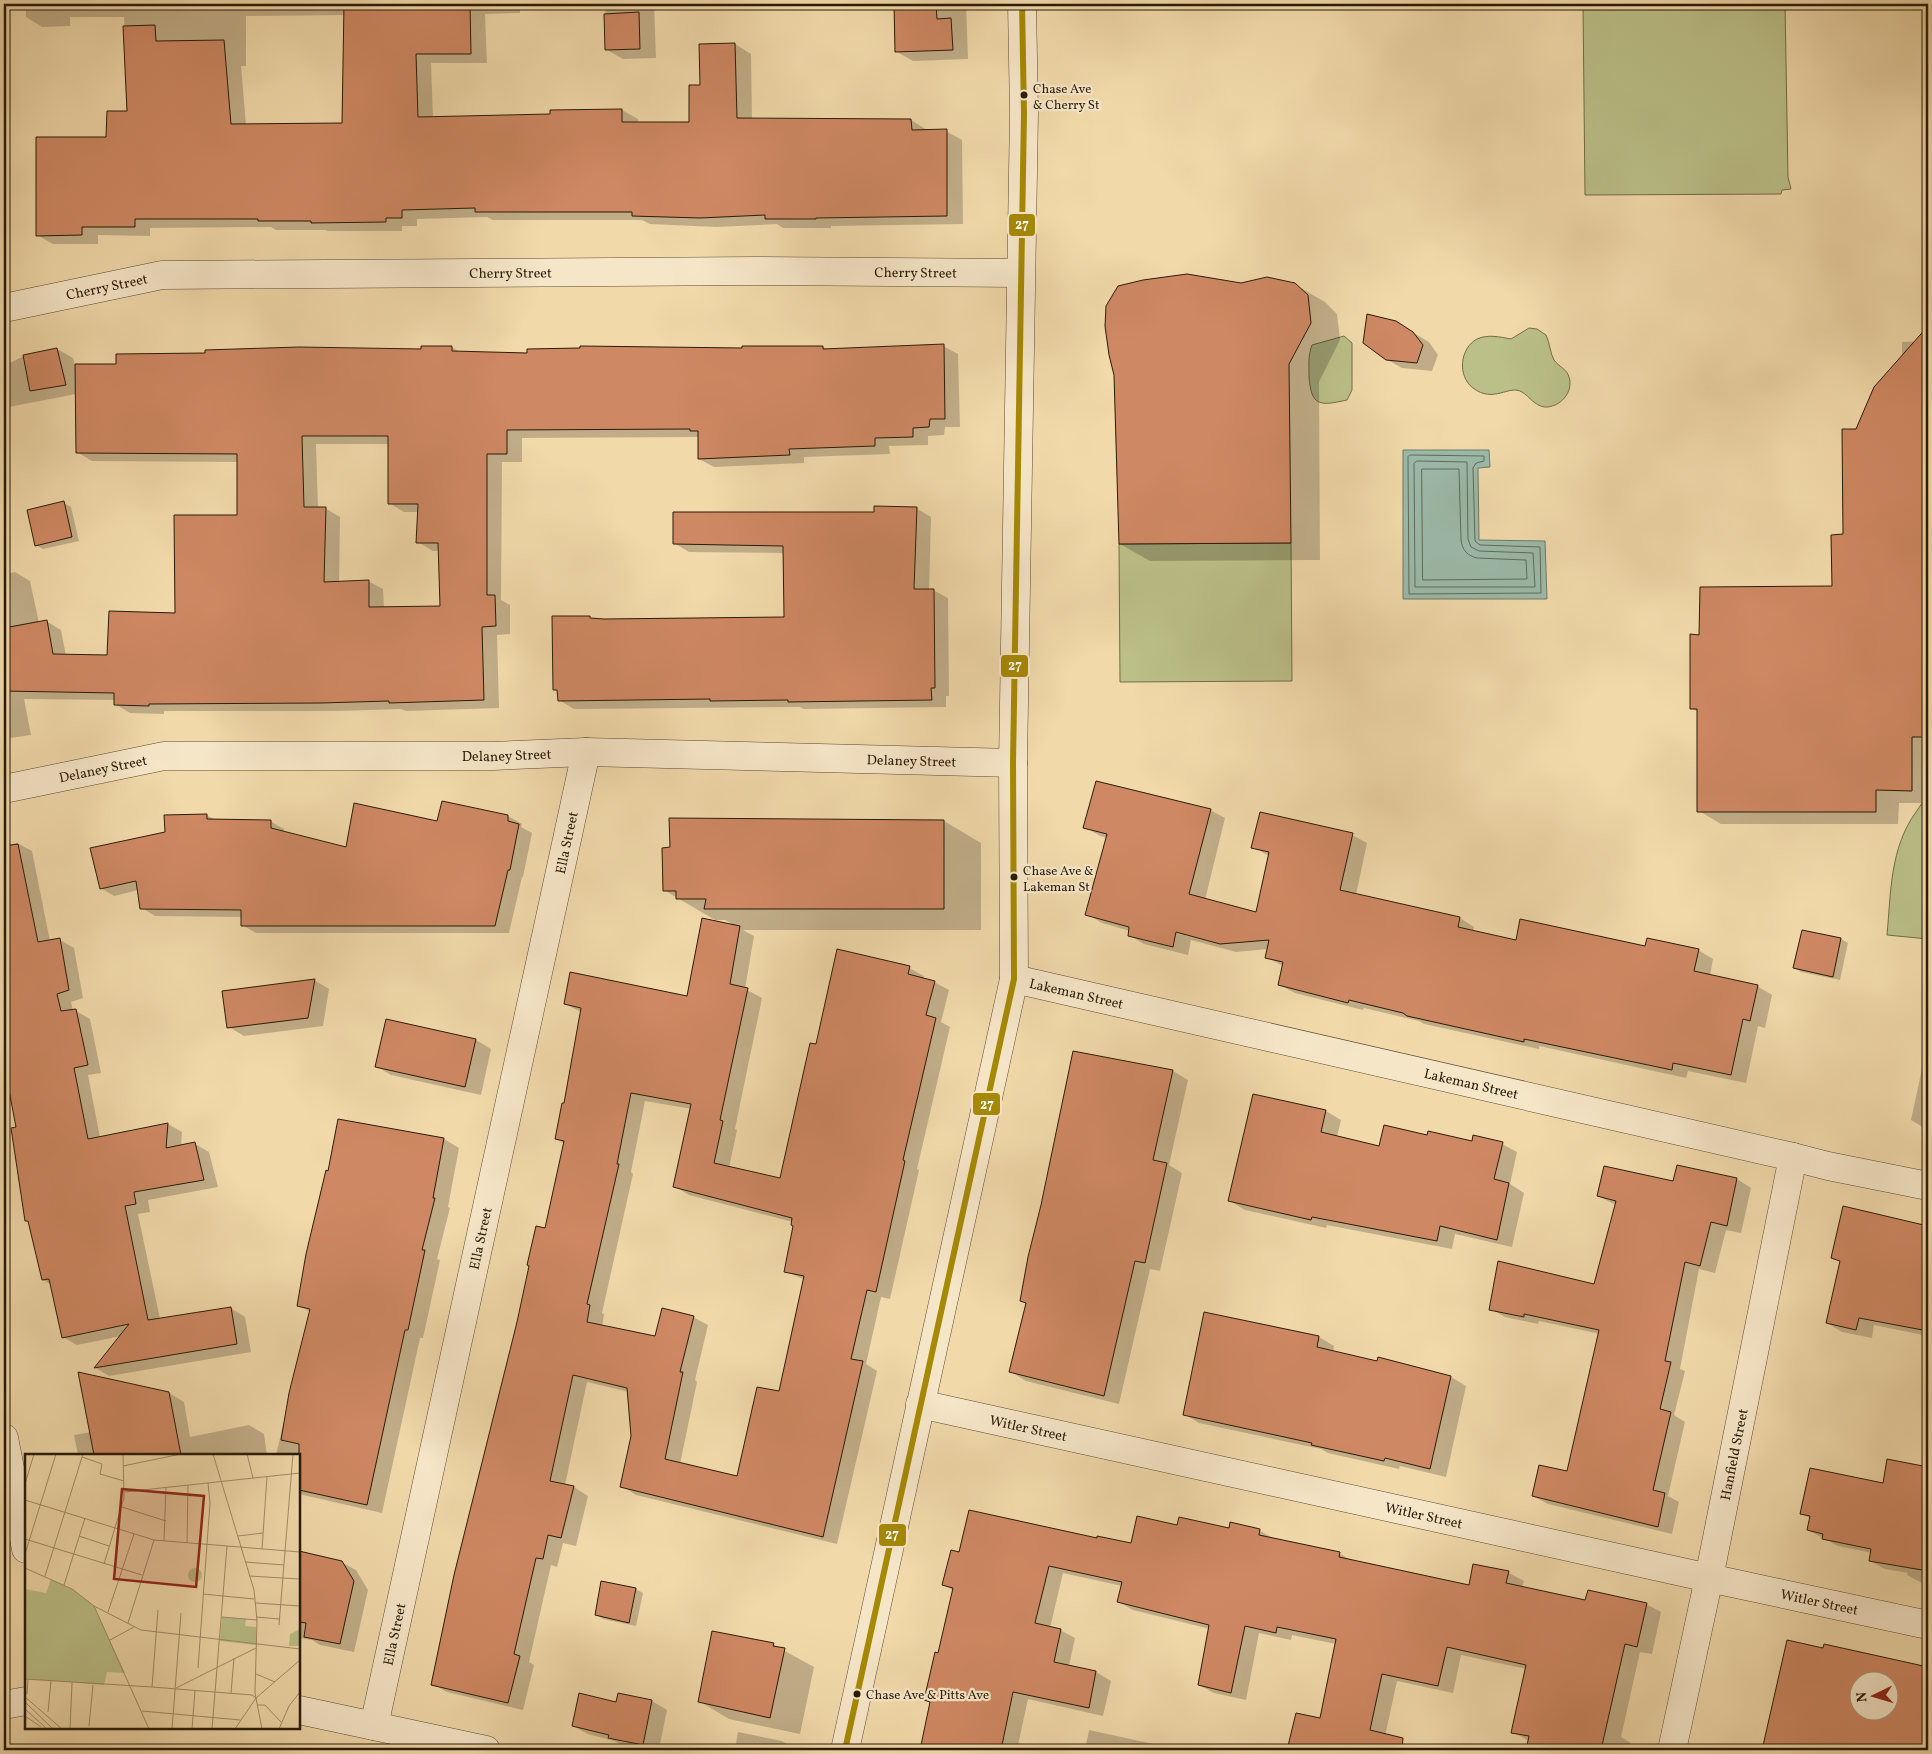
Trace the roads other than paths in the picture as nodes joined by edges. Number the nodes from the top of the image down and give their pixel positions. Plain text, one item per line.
1 (1022, 4) edge
2 (1020, 273) junction
3 (4, 308) edge
4 (586, 752) junction
5 (1013, 763) junction
6 (4, 789) edge
7 (1014, 979) junction
8 (1793, 1157) junction
9 (1928, 1186) edge
10 (920, 1404) junction
11 (4, 1438) edge
12 (25, 1544) edge
13 (1709, 1578) junction
14 (1928, 1625) edge
15 (25, 1702) edge
16 (4, 1705) edge
17 (300, 1710) edge
18 (374, 1726) junction
19 (486, 1750) edge
20 (845, 1750) edge
21 (1672, 1750) edge

1 - 2 street
2 - 3 street, Cherry Street
2 - 5 street
4 - 5 street, Delaney Street
4 - 6 street, Delaney Street
4 - 18 street, Ella Street
5 - 7 street
7 - 8 street, Lakeman Street
7 - 10 street
8 - 9 street, Lakeman Street
8 - 13 street, Hanfield Street
10 - 13 street, Witler Street
10 - 20 street
11 - 12 street
13 - 14 street, Witler Street
13 - 21 street, Hanfield Street
15 - 16 street
17 - 18 street
18 - 19 street

